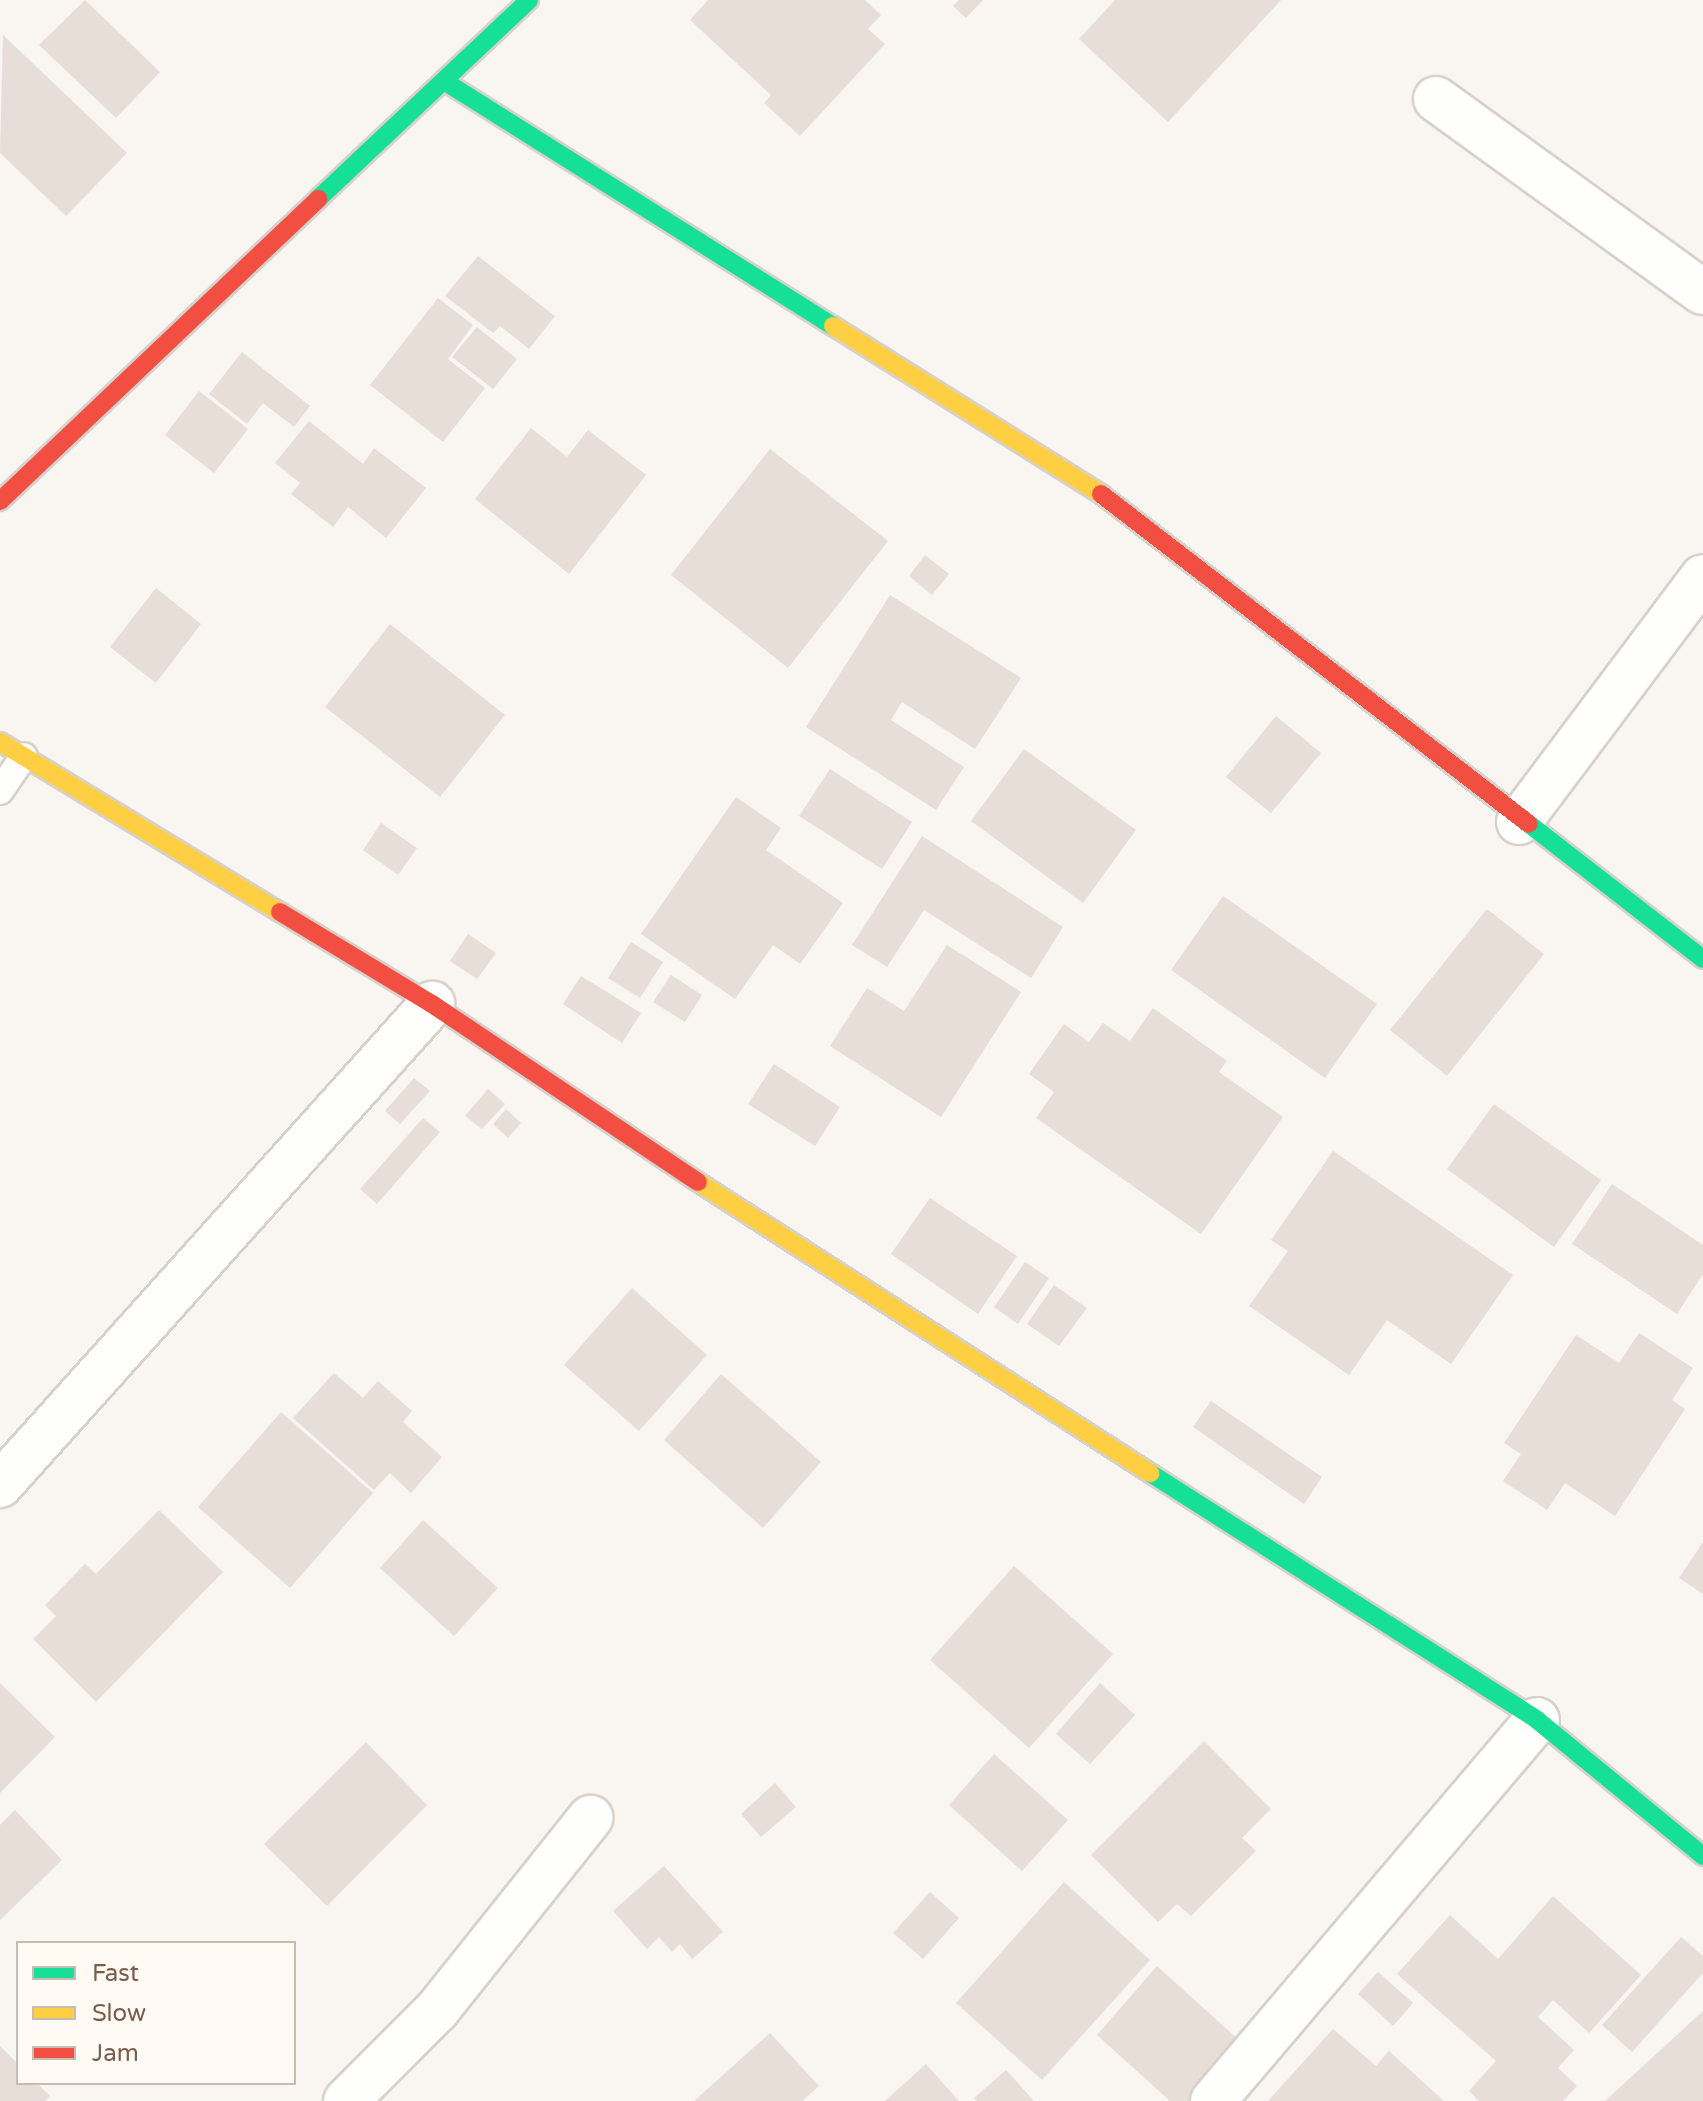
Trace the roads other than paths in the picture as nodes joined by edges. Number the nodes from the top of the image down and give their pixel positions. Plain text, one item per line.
1 (529, 0) edge
2 (447, 83) junction
3 (1436, 99) dead end
4 (1703, 292) edge
5 (0, 501) edge
6 (1703, 577) edge
7 (0, 742) edge
8 (24, 756) junction
9 (0, 791) edge
10 (1519, 822) junction
11 (1703, 959) edge
12 (432, 1004) junction
13 (0, 1485) edge
14 (1537, 1720) junction
15 (590, 1818) dead end
16 (1703, 1856) edge
17 (346, 2101) edge
18 (1213, 2101) edge

1 - 2 street
2 - 5 street
2 - 10 street
3 - 4 street
6 - 10 street
7 - 8 street
8 - 9 lane
8 - 12 street
10 - 11 street
12 - 13 street
12 - 14 street
14 - 16 street
14 - 18 street
15 - 17 street

